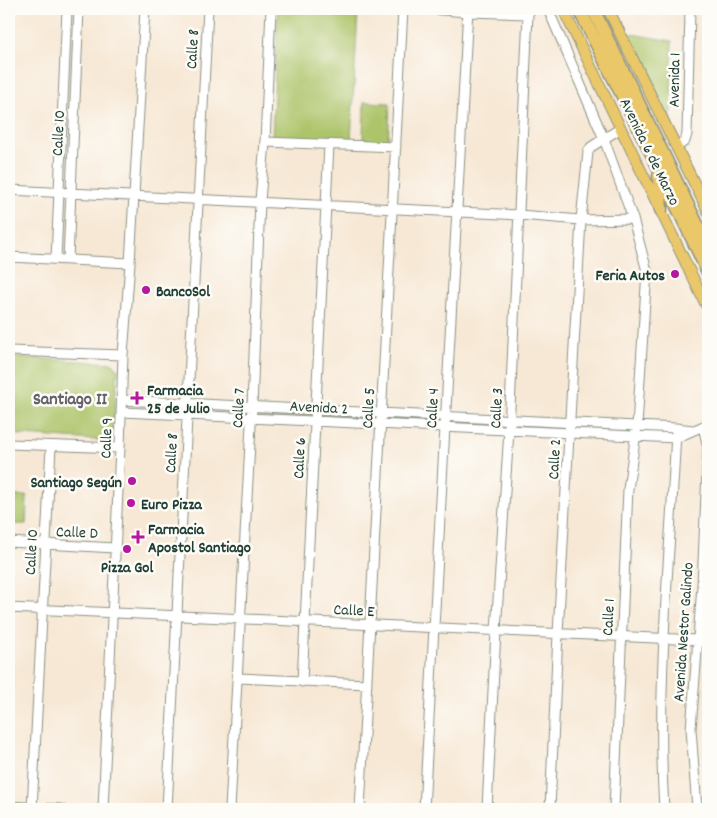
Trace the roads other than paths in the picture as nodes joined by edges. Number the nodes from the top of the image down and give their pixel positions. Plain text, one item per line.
1 (68, 9) edge
2 (79, 9) edge
3 (145, 9) edge
4 (208, 9) edge
5 (271, 9) edge
6 (403, 9) edge
7 (428, 9) edge
8 (548, 9) edge
9 (563, 9) edge
10 (579, 9) edge
11 (593, 9) edge
12 (608, 9) edge
13 (690, 9) edge
14 (468, 11) edge
15 (530, 11) edge
16 (621, 128) junction
17 (604, 139) junction
18 (265, 142) junction
19 (329, 145) junction
20 (677, 146) junction
21 (396, 147) junction
22 (659, 168) junction
23 (9, 190) edge
24 (58, 193) junction
25 (69, 193) junction
26 (134, 196) junction
27 (199, 200) junction
28 (260, 201) junction
29 (326, 206) junction
30 (392, 209) junction
31 (661, 210) junction
32 (708, 211) edge
33 (457, 212) junction
34 (519, 214) junction
35 (633, 219) junction
36 (581, 220) junction
37 (708, 247) edge
38 (9, 256) edge
39 (56, 259) junction
40 (68, 260) junction
41 (130, 263) junction
42 (708, 272) edge
43 (708, 309) edge
44 (9, 351) edge
45 (123, 355) junction
46 (122, 400) junction
47 (188, 404) junction
48 (252, 407) junction
49 (316, 409) junction
50 (122, 412) junction
51 (381, 413) junction
52 (187, 415) junction
53 (445, 416) junction
54 (252, 418) junction
55 (510, 419) junction
56 (315, 421) junction
57 (570, 422) junction
58 (381, 424) junction
59 (706, 425) edge
60 (445, 426) junction
61 (637, 426) junction
62 (676, 428) junction
63 (510, 430) junction
64 (693, 430) junction
65 (569, 434) junction
66 (635, 437) junction
67 (676, 438) junction
68 (9, 444) edge
69 (51, 446) junction
70 (120, 448) junction
71 (9, 542) edge
72 (46, 545) junction
73 (115, 548) junction
74 (705, 588) edge
75 (9, 608) edge
76 (42, 609) junction
77 (112, 613) junction
78 (177, 616) junction
79 (241, 619) junction
80 (305, 622) junction
81 (370, 625) junction
82 (434, 628) junction
83 (496, 631) junction
84 (558, 634) junction
85 (621, 637) junction
86 (664, 639) junction
87 (698, 640) junction
88 (238, 678) junction
89 (302, 682) junction
90 (367, 684) junction
91 (9, 806) edge
92 (32, 808) edge
93 (61, 809) edge
94 (102, 809) edge
95 (167, 809) edge
96 (230, 809) edge
97 (360, 809) edge
98 (424, 809) edge
99 (487, 809) edge
100 (550, 809) edge
101 (614, 809) edge
102 (664, 809) edge
103 (697, 809) edge

1 - 24 street, Calle 10
2 - 25 street, Calle 10
3 - 26 street, Calle 9
4 - 27 street, Calle 8
5 - 18 street, Calle 7
6 - 21 street, Calle 5
7 - 14 street
8 - 17 street, Calle 1
9 - 16 main road, Avenida 6 de Marzo
10 - 22 highway, Avenida 6 de Marzo
11 - 37 highway, Avenida 6 de Marzo
12 - 20 main road, Avenida 6 de Marzo
13 - 20 street, Avenida 1
14 - 15 street
14 - 33 street, Calle 4
15 - 34 street, Calle 3
16 - 17 street, Calle 2
16 - 31 main road, Avenida 6 de Marzo
17 - 35 street, Calle 1
17 - 36 street, Calle 2
18 - 19 street
18 - 28 street, Calle 7
19 - 21 street
19 - 29 street, Calle 6
20 - 32 main road, Avenida 6 de Marzo
21 - 30 street, Calle 5
22 - 31 highway
22 - 42 highway, Avenida 6 de Marzo
23 - 24 street
24 - 25 street
24 - 39 street, Calle 10
25 - 26 street
25 - 40 street, Calle 10
26 - 27 street
26 - 41 street, Calle 9
27 - 28 street
27 - 47 street, Calle 8
28 - 29 street
28 - 48 street, Calle 7
29 - 30 street
29 - 49 street, Calle 6
30 - 33 street
30 - 51 street, Calle 5
31 - 43 main road, Avenida 6 de Marzo
33 - 34 street
33 - 53 street, Calle 4
34 - 36 street
34 - 55 street, Calle 3
35 - 36 street
35 - 61 street, Calle 1
36 - 57 street, Calle 2
38 - 39 street
39 - 40 street
40 - 41 street
41 - 45 street, Calle 9
44 - 45 street
45 - 46 street, Calle 9
46 - 47 street, Avenida 2
46 - 50 street, Calle 9
47 - 48 street, Avenida 2
47 - 52 street, Calle 8
48 - 49 street, Avenida 2
48 - 54 street, Calle 7
49 - 51 street, Avenida 2
49 - 56 street, Calle 6
50 - 52 street, Avenida 2
50 - 70 street, Calle 9
51 - 53 street, Avenida 2
51 - 58 street, Calle 5
52 - 54 street, Avenida 2
52 - 78 street, Calle 8
53 - 55 street, Avenida 2
53 - 60 street, Calle 4
54 - 56 street, Avenida 2
54 - 79 street, Calle 7
55 - 57 street, Avenida 2
55 - 63 street, Calle 3
56 - 58 street, Avenida 2
56 - 80 street, Calle 6
57 - 61 street, Avenida 2
57 - 65 street, Calle 2
58 - 60 street, Avenida 2
58 - 81 street, Calle 5
59 - 64 street, Avenida 2
59 - 74 street, Avenida Nestor Galindo
60 - 63 street, Avenida 2
60 - 82 street, Calle 4
61 - 62 street, Avenida 2
61 - 66 street, Calle 1
62 - 64 street, Avenida 2
62 - 67 street, Avenida Nestor Galindo
63 - 65 street, Avenida 2
63 - 83 street, Calle 3
64 - 67 street, Avenida 2
65 - 66 street, Avenida 2
65 - 84 street, Calle 2
66 - 67 street, Avenida 2
66 - 85 street, Calle 1
67 - 86 street, Avenida Nestor Galindo
68 - 69 street
69 - 70 street
69 - 72 street, Calle 10
70 - 73 street, Calle 9
71 - 72 street, Calle D
72 - 73 street, Calle D
72 - 76 street, Calle 10
73 - 77 street, Calle 9
74 - 87 street, Avenida Nestor Galindo
75 - 76 street, Calle E
76 - 77 street, Calle E
76 - 92 street, Calle 10
77 - 78 street, Calle E
77 - 94 street, Calle 9
78 - 79 street, Calle E
78 - 95 street, Calle 8
79 - 80 street, Calle E
79 - 88 street, Calle 7
80 - 81 street, Calle E
80 - 89 street, Calle 6
81 - 82 street, Calle E
81 - 90 street, Calle 5
82 - 83 street, Calle E
82 - 98 street, Calle 4
83 - 84 street, Calle E
83 - 99 street, Calle 3
84 - 85 street, Calle E
84 - 100 street, Calle 2
85 - 86 street, Calle E
85 - 101 street, Calle 1
86 - 87 street, Calle E
86 - 102 street, Avenida Nestor Galindo
87 - 103 street, Avenida Nestor Galindo
88 - 89 street
88 - 96 street, Calle 7
89 - 90 street
90 - 97 street, Calle 5
91 - 92 street
92 - 93 street

